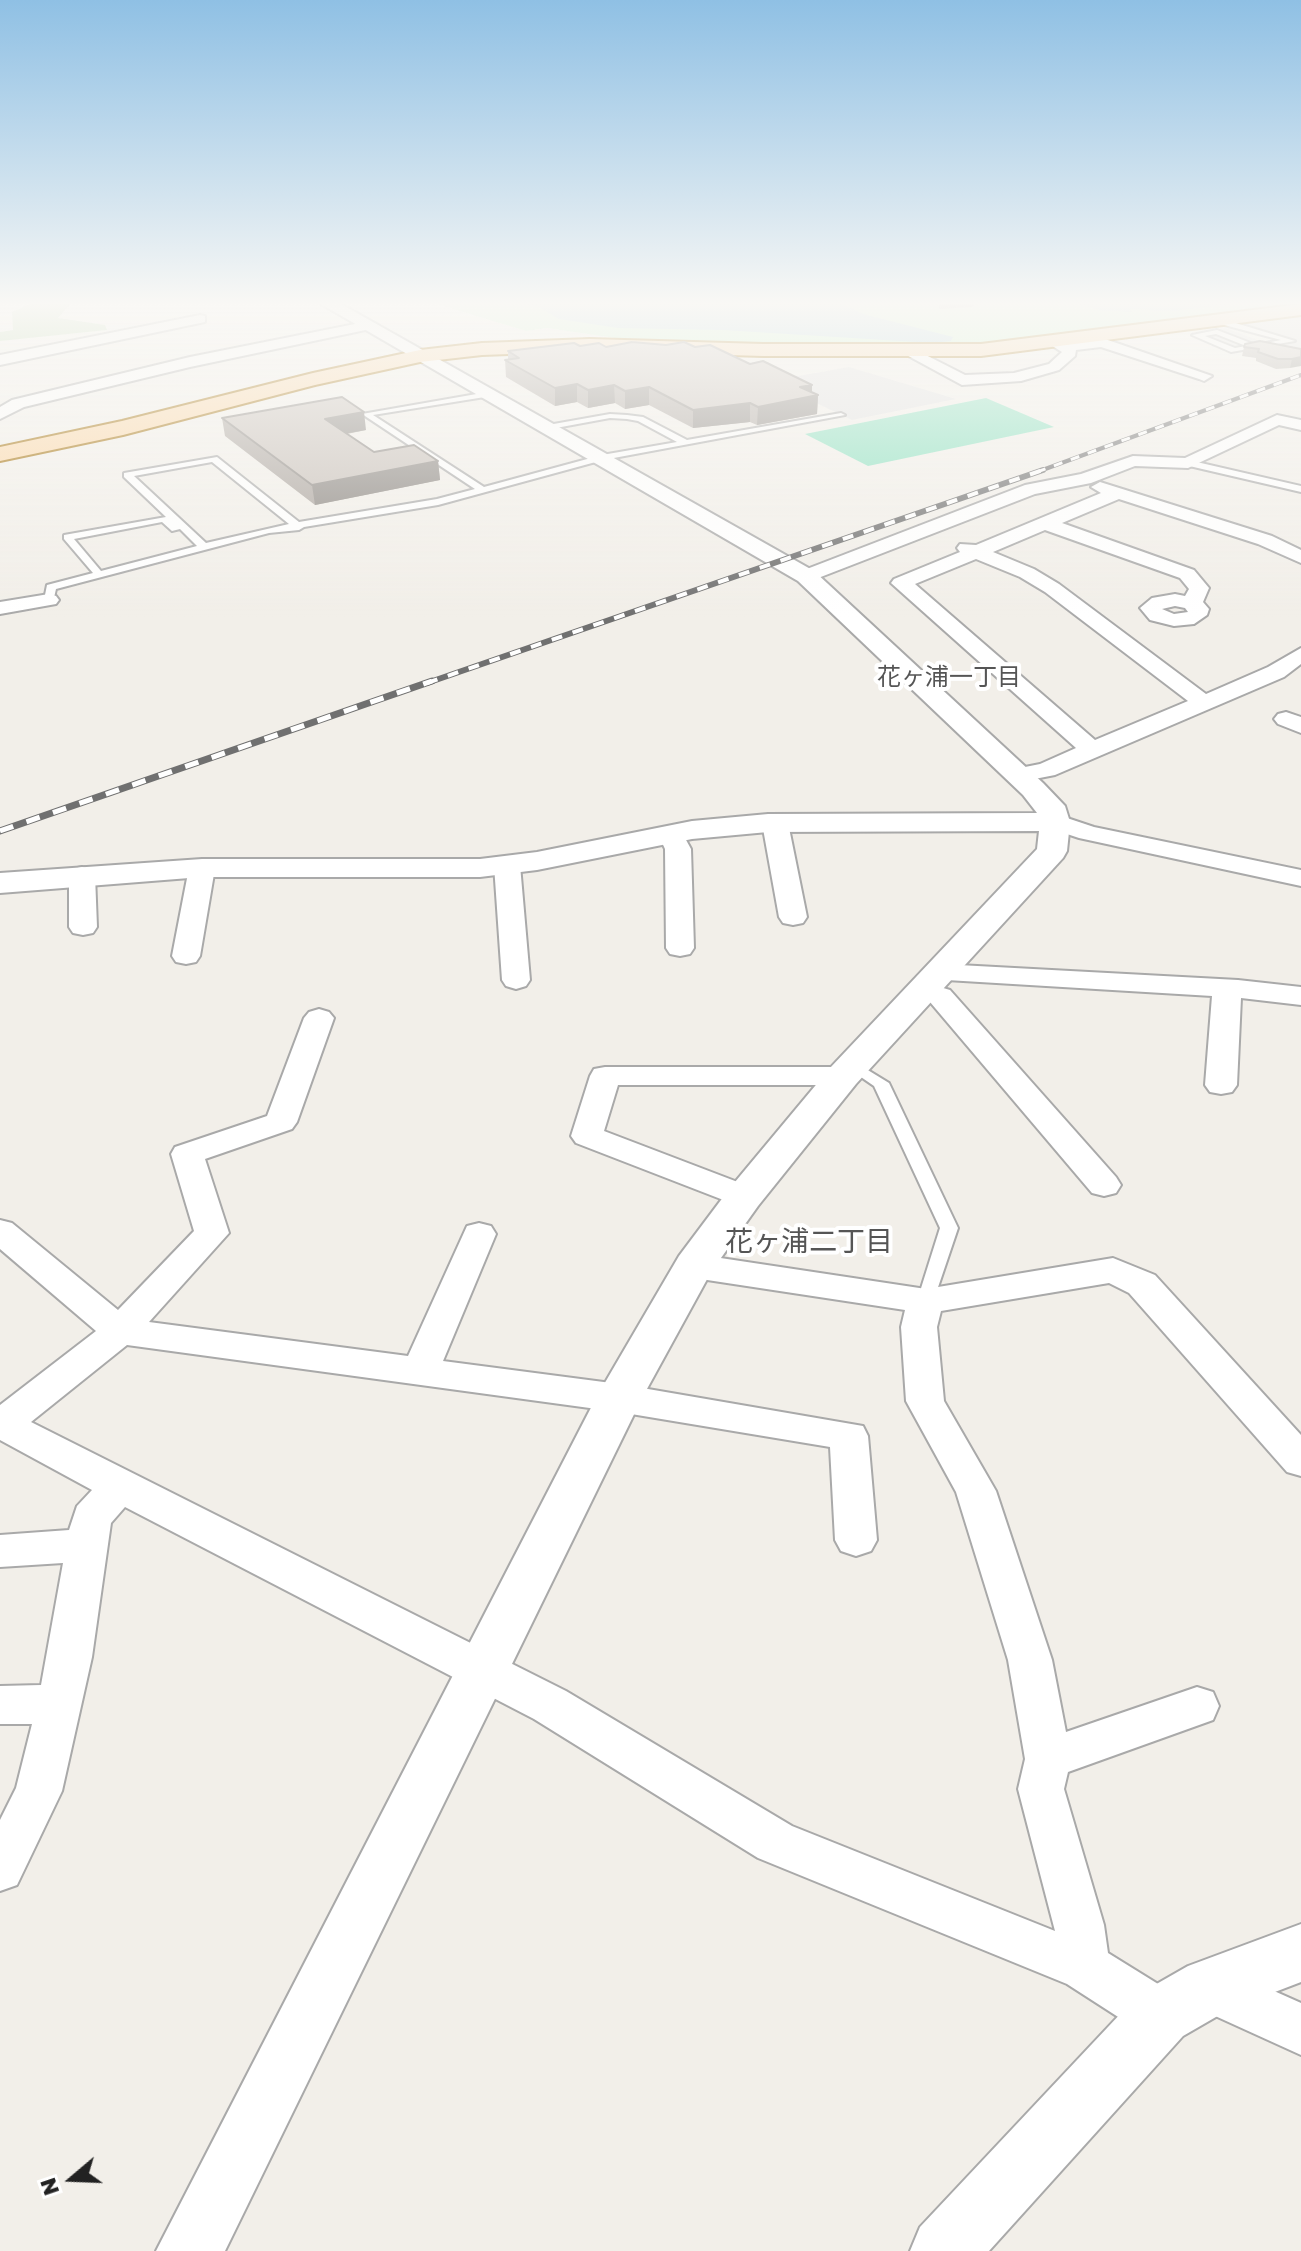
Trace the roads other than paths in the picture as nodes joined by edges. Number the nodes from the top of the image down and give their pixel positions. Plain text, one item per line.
1 (196, 409) edge
2 (396, 409) edge
3 (515, 409) edge
4 (1301, 409) edge
5 (841, 415) dead end
6 (1277, 420) junction
7 (1301, 425) edge
8 (548, 428) junction
9 (686, 443) junction
10 (0, 454) edge
11 (602, 458) junction
12 (1188, 463) junction
13 (1085, 479) junction
14 (1299, 487) edge
15 (484, 491) junction
16 (1118, 493) junction
17 (1044, 523) junction
18 (299, 527) junction
19 (920, 532) junction
20 (200, 548) junction
21 (976, 552) junction
22 (1301, 557) edge
23 (99, 574) junction
24 (806, 576) junction
25 (49, 600) joint
26 (1192, 603) dead end
27 (0, 608) edge
28 (1301, 654) edge
29 (1204, 703) junction
30 (1092, 750) junction
31 (1019, 775) junction
32 (1055, 822) junction
33 (775, 823) junction
34 (671, 834) junction
35 (507, 865) junction
36 (202, 868) junction
37 (82, 875) junction
38 (1301, 878) edge
39 (0, 883) edge
40 (793, 917) dead end
41 (83, 927) dead end
42 (680, 948) dead end
43 (186, 956) dead end
44 (516, 980) dead end
45 (932, 982) junction
46 (1227, 989) junction
47 (1301, 996) edge
48 (319, 1018) dead end
49 (848, 1071) junction
50 (1221, 1085) dead end
51 (1104, 1185) dead end
52 (744, 1197) junction
53 (0, 1231) edge
54 (479, 1234) dead end
55 (694, 1266) junction
56 (926, 1301) junction
57 (120, 1331) junction
58 (420, 1372) junction
59 (619, 1398) junction
60 (1, 1423) edge
61 (1301, 1461) edge
62 (121, 1485) junction
63 (856, 1540) dead end
64 (85, 1545) junction
65 (0, 1551) edge
66 (483, 1671) junction
67 (58, 1704) junction
68 (0, 1705) edge
69 (1197, 1706) dead end
70 (1048, 1759) junction
71 (0, 1869) edge
72 (1301, 1953) edge
73 (1085, 1967) junction
74 (1185, 2001) junction
75 (1301, 2029) edge
76 (190, 2251) edge
77 (944, 2251) edge

1 - 10 main road
2 - 15 lane
3 - 8 street
4 - 6 street
5 - 9 lane
6 - 7 street
6 - 12 street
8 - 9 lane
8 - 11 street
9 - 11 lane
11 - 15 lane
11 - 24 street
12 - 13 street
12 - 14 lane
13 - 16 street
13 - 19 street
15 - 18 lane
16 - 17 street
16 - 22 street
17 - 21 street
17 - 26 street
18 - 20 lane
18 - 20 lane
19 - 21 street
19 - 24 street
20 - 23 lane
20 - 23 lane
21 - 29 street
21 - 30 street
23 - 25 lane
24 - 31 street
25 - 27 street
28 - 29 street
29 - 30 street
30 - 31 street
31 - 32 street
32 - 33 street
32 - 38 street
32 - 45 street
33 - 34 street
33 - 40 street
34 - 35 street
34 - 42 street
35 - 36 street
35 - 44 street
36 - 37 street
36 - 43 street
37 - 39 street
37 - 41 street
45 - 46 street
45 - 49 street
45 - 51 street
46 - 47 street
46 - 50 street
48 - 57 street
49 - 52 street
49 - 52 street
49 - 56 lane
52 - 55 street
53 - 57 street
54 - 58 street
55 - 56 street
55 - 59 street
56 - 61 street
56 - 70 street
57 - 58 street
57 - 60 street
58 - 59 street
59 - 63 street
59 - 66 street
60 - 62 street
62 - 64 street
62 - 66 street
64 - 65 street
64 - 67 street
66 - 73 street
66 - 76 street
67 - 68 street
67 - 71 street
69 - 70 street
70 - 73 street
72 - 74 street
73 - 74 street
74 - 75 street
74 - 77 street

